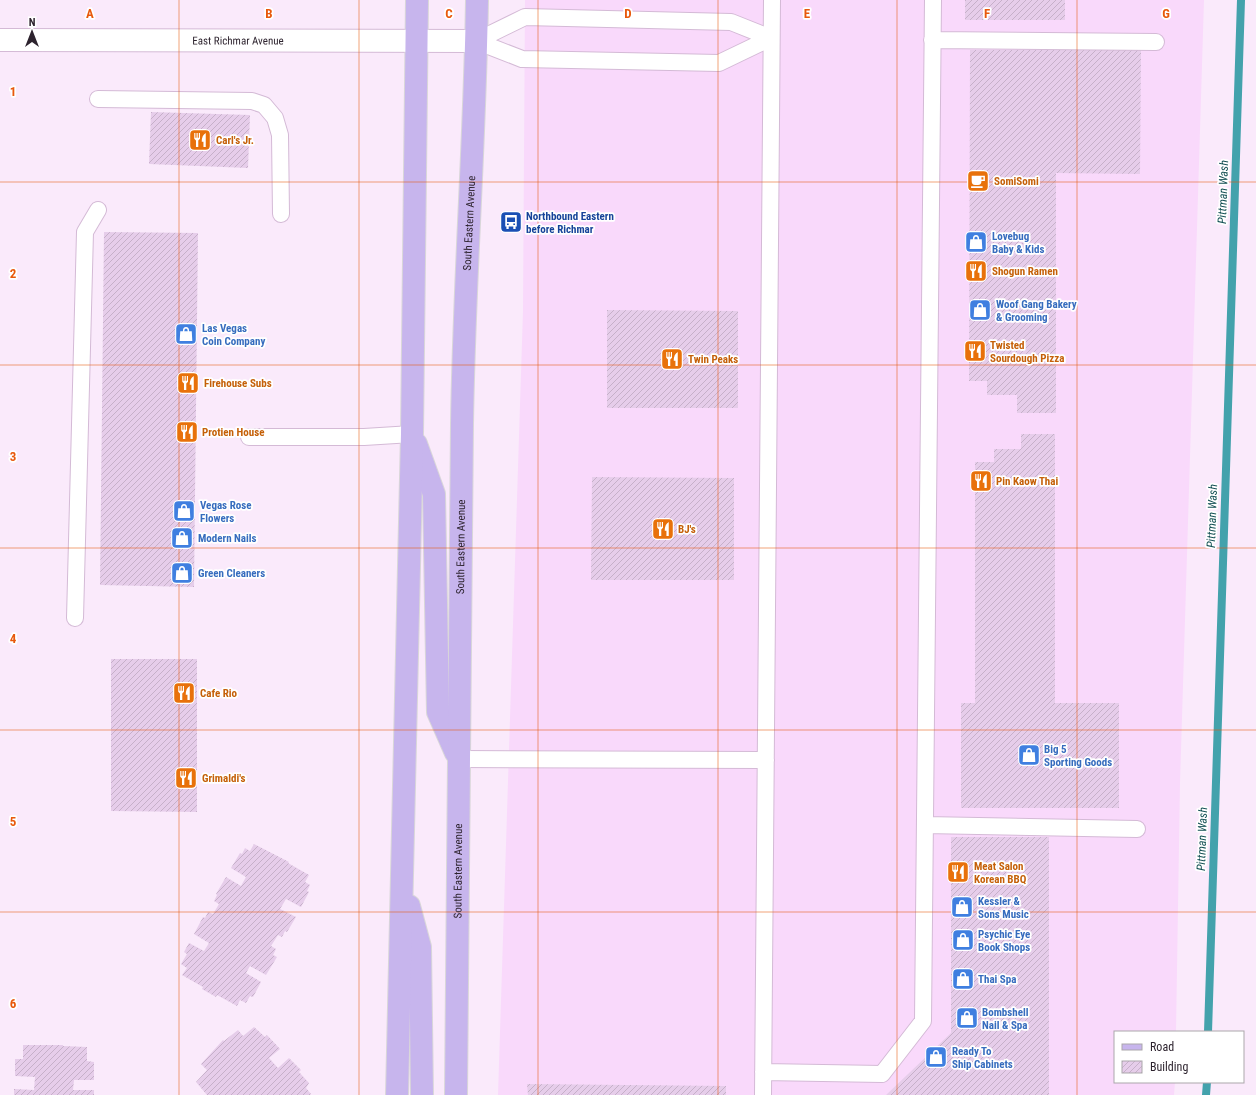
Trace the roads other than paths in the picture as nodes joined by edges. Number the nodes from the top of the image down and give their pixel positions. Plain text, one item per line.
1 (416, 0) edge
2 (477, 0) edge
3 (772, 0) edge
4 (933, 0) edge
5 (771, 38) junction
6 (0, 40) edge
7 (417, 40) junction
8 (476, 40) junction
9 (932, 40) junction
10 (1156, 42) dead end
11 (98, 99) dead end
12 (98, 210) dead end
13 (280, 214) dead end
14 (412, 434) junction
15 (249, 438) dead end
16 (75, 618) dead end
17 (459, 759) junction
18 (766, 760) junction
19 (925, 825) junction
20 (1137, 829) dead end
21 (402, 882) junction
22 (763, 1072) junction
23 (397, 1095) edge
24 (422, 1095) edge
25 (456, 1095) edge
26 (763, 1095) edge

1 - 7 main road
2 - 8 main road, South Eastern Avenue
3 - 5 lane
4 - 9 lane
5 - 8 lane
5 - 8 lane
5 - 18 lane
6 - 7 street, East Richmar Avenue
7 - 8 street, East Richmar Avenue
7 - 14 main road
8 - 17 main road, South Eastern Avenue
9 - 10 lane
9 - 19 lane
11 - 13 lane
12 - 16 lane
14 - 15 lane
14 - 17 main road
14 - 21 main road
17 - 18 lane
17 - 25 main road, South Eastern Avenue
18 - 22 lane
19 - 20 lane
19 - 22 lane
21 - 23 main road
21 - 24 main road
22 - 26 lane

